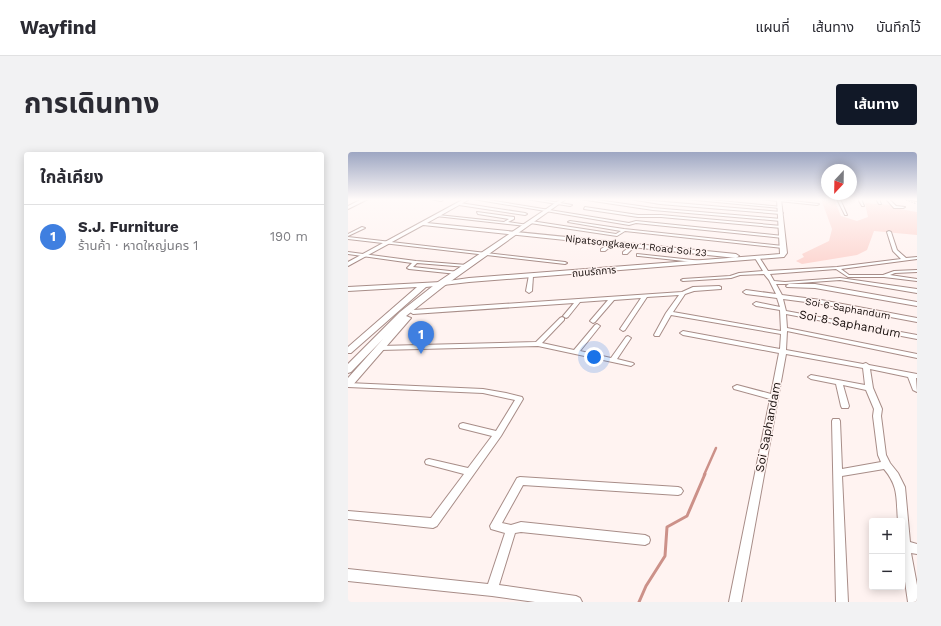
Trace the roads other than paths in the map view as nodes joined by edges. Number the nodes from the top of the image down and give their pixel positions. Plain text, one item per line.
1 (430, 220) edge
2 (476, 220) edge
3 (509, 220) edge
4 (534, 220) edge
5 (604, 220) edge
6 (705, 220) edge
7 (781, 220) edge
8 (570, 222) dead end
9 (504, 223) junction
10 (423, 224) junction
11 (528, 224) junction
12 (782, 227) junction
13 (363, 228) dead end
14 (624, 230) junction
15 (889, 232) dead end
16 (515, 233) junction
17 (348, 235) edge
18 (782, 237) junction
19 (348, 238) edge
20 (389, 243) junction
21 (612, 243) junction
22 (634, 245) junction
23 (783, 247) junction
24 (603, 250) dead end
25 (348, 253) edge
26 (625, 253) dead end
27 (485, 254) junction
28 (365, 255) junction
29 (639, 255) dead end
30 (757, 258) junction
31 (917, 258) edge
32 (904, 259) junction
33 (894, 261) junction
34 (416, 262) junction
35 (706, 262) junction
36 (565, 263) dead end
37 (348, 264) edge
38 (467, 266) junction
39 (837, 268) junction
40 (911, 270) junction
41 (917, 271) edge
42 (766, 272) junction
43 (457, 273) junction
44 (531, 276) junction
45 (884, 276) junction
46 (683, 280) dead end
47 (917, 280) edge
48 (425, 284) junction
49 (441, 284) junction
50 (774, 284) junction
51 (719, 288) dead end
52 (348, 289) edge
53 (529, 290) dead end
54 (917, 291) edge
55 (683, 292) junction
56 (746, 292) dead end
57 (646, 296) junction
58 (780, 296) junction
59 (613, 298) junction
60 (421, 301) junction
61 (578, 301) junction
62 (756, 304) dead end
63 (917, 304) edge
64 (782, 310) junction
65 (413, 312) junction
66 (669, 313) junction
67 (397, 320) junction
68 (917, 320) edge
69 (380, 324) junction
70 (623, 329) dead end
71 (784, 331) junction
72 (683, 333) dead end
73 (657, 335) dead end
74 (917, 337) edge
75 (628, 338) dead end
76 (538, 344) junction
77 (380, 348) junction
78 (783, 350) junction
79 (348, 352) edge
80 (576, 352) junction
81 (917, 356) edge
82 (358, 359) junction
83 (613, 360) junction
84 (631, 364) dead end
85 (866, 365) junction
86 (348, 370) edge
87 (914, 375) edge
88 (811, 377) dead end
89 (838, 382) junction
90 (348, 384) edge
91 (737, 388) dead end
92 (869, 388) junction
93 (917, 390) edge
94 (773, 397) junction
95 (845, 406) dead end
96 (836, 421) dead end
97 (463, 426) dead end
98 (498, 434) junction
99 (429, 462) dead end
100 (886, 465) junction
101 (471, 472) junction
102 (838, 474) junction
103 (678, 491) dead end
104 (348, 515) edge
105 (903, 518) edge
106 (511, 530) junction
107 (645, 540) dead end
108 (905, 546) joint
109 (917, 549) edge
110 (348, 575) edge
111 (492, 590) junction
112 (576, 602) edge
113 (735, 602) edge
114 (842, 602) edge
115 (914, 602) edge

1 - 10 street
2 - 9 street
3 - 9 street
4 - 11 main road
5 - 18 street
6 - 12 street
7 - 12 street
8 - 14 street
9 - 11 street
10 - 16 street, Nipatsongkaew 1 Road Soi 23
10 - 20 street
11 - 14 street
11 - 16 main road
12 - 18 street
13 - 17 street
14 - 23 street
15 - 32 street
16 - 21 street, Nipatsongkaew 1 Road Soi 23
16 - 27 main road
18 - 23 street
19 - 20 street
20 - 27 street
20 - 28 street
21 - 22 street, Nipatsongkaew 1 Road Soi 23
21 - 24 street
22 - 26 street
22 - 30 street, Nipatsongkaew 1 Road Soi 23
23 - 30 street, ถนนรัถการ
25 - 28 street
27 - 36 street
27 - 38 main road
28 - 34 street
28 - 37 street
29 - 35 street
30 - 35 street, ถนนรัถการ
30 - 42 street, Soi Saphandam
31 - 32 street
32 - 33 street
33 - 39 street
33 - 40 street
34 - 38 street
34 - 43 street
35 - 44 street, ถนนรัถการ
38 - 43 main road
39 - 42 street
39 - 45 street
40 - 41 street
40 - 45 street
42 - 46 street
42 - 50 street, Soi Saphandam
43 - 49 main road
44 - 49 street, ถนนรัถการ
44 - 53 street
45 - 47 street
48 - 49 street, ถนนรัถการ
48 - 52 street, ถนนรัถการ
48 - 69 street
49 - 60 main road
50 - 54 street
50 - 58 street, Soi Saphandam
50 - 63 street
51 - 55 street
55 - 57 street
55 - 66 street
56 - 58 street, Soi 6 Saphandum
57 - 59 street
57 - 70 street
58 - 64 street, Soi Saphandam
58 - 68 street, Soi 6 Saphandum
59 - 61 street
59 - 80 street
60 - 65 main road
60 - 67 main road
61 - 65 street
61 - 76 street
62 - 64 street, Soi 8 Saphandum
64 - 71 street, Soi Saphandam
64 - 74 street, Soi 8 Saphandum
65 - 77 main road
66 - 71 street
66 - 73 street
67 - 69 street
67 - 82 main road
69 - 79 street
71 - 78 street, Soi Saphandam
71 - 81 street
72 - 78 street
75 - 83 street
76 - 77 street
76 - 80 street
77 - 90 main road
78 - 85 street
78 - 94 street, Soi Saphandam
79 - 82 street
80 - 83 street
82 - 86 main road
83 - 84 street
85 - 87 street
85 - 92 street
87 - 93 street
88 - 89 street
89 - 92 street
89 - 95 street
90 - 98 street
91 - 94 street
92 - 100 street
94 - 113 street, Soi Saphandam
96 - 102 street
97 - 98 street
98 - 101 street
99 - 101 street
100 - 102 street
100 - 105 street
101 - 104 street
102 - 114 street
103 - 106 street
106 - 107 street
106 - 111 street
108 - 109 street
108 - 115 street
110 - 111 street
111 - 112 street

